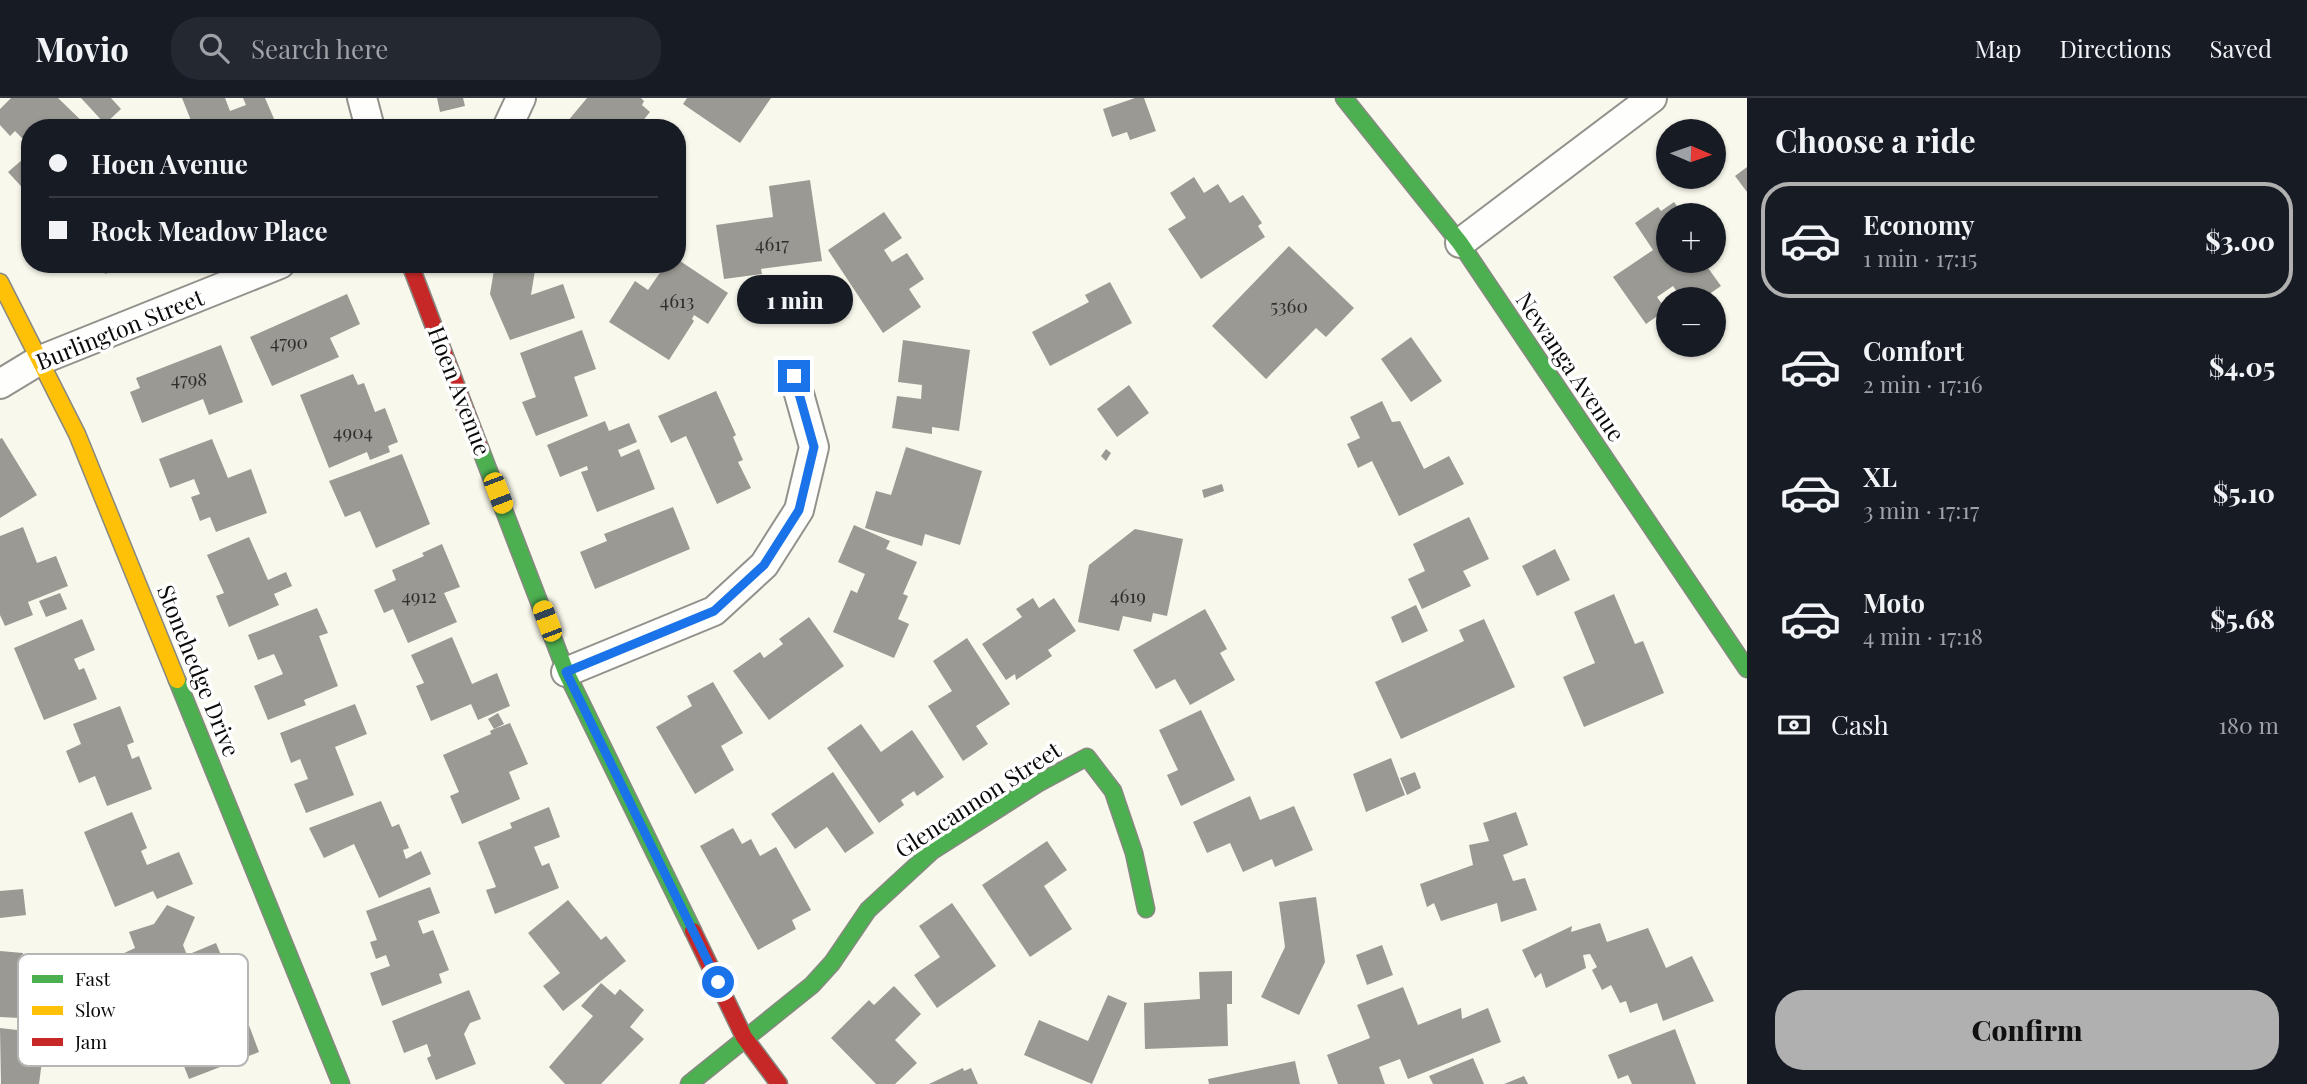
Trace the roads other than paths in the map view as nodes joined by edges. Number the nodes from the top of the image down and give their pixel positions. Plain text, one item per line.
1 (362, 98) edge
2 (521, 98) edge
3 (1344, 98) edge
4 (1652, 98) edge
5 (368, 119) edge
6 (511, 119) edge
7 (1460, 243) junction
8 (258, 273) edge
9 (413, 273) edge
10 (0, 282) edge
11 (38, 361) junction
12 (794, 376) dead end
13 (0, 384) edge
14 (1747, 670) edge
15 (566, 672) junction
16 (1146, 909) dead end
17 (744, 1037) junction
18 (341, 1084) edge
19 (689, 1084) edge
20 (779, 1084) edge

1 - 5 street
2 - 6 street
3 - 7 street, Newanga Avenue
4 - 7 street
7 - 14 street, Newanga Avenue
8 - 11 street, Burlington Street
9 - 15 street, Hoen Avenue
10 - 11 street, Stonehedge Drive
11 - 13 street, Burlington Street
11 - 18 street, Stonehedge Drive
12 - 15 street
15 - 17 street, Hoen Avenue
16 - 17 street, Glencannon Street
17 - 19 street, Glencannon Street
17 - 20 street, Hoen Avenue

